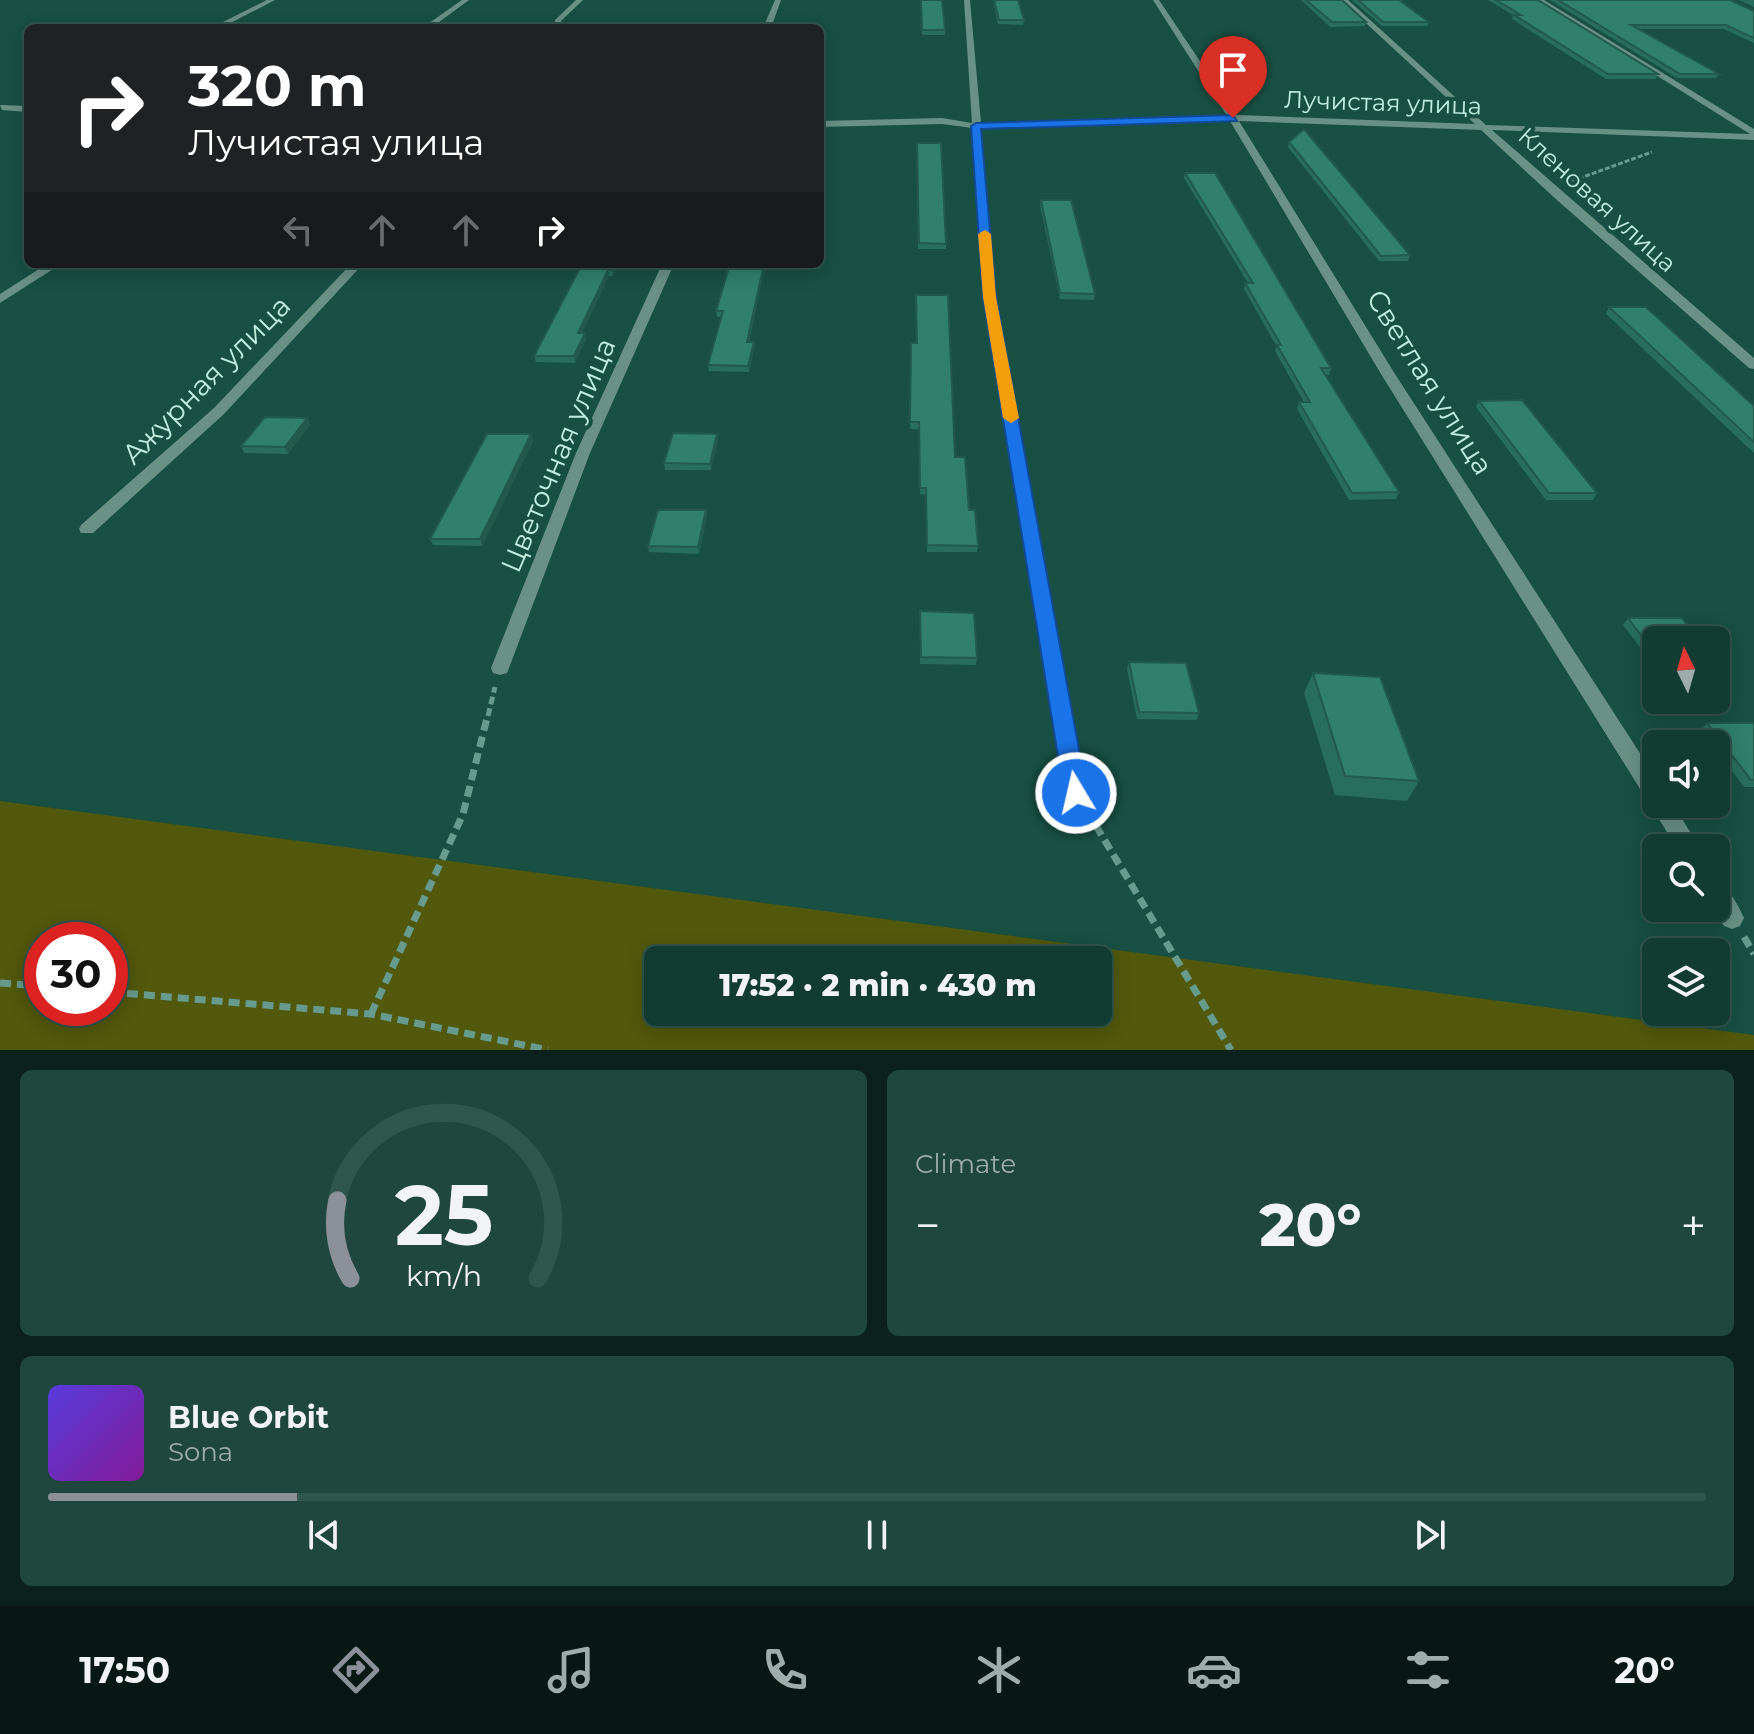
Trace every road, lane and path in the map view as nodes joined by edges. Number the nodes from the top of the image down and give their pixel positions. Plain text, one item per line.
1 (272, 0) edge
2 (466, 0) edge
3 (580, 0) edge
4 (778, 0) edge
5 (967, 0) edge
6 (1156, 0) edge
7 (1344, 0) edge
8 (1539, 0) edge
9 (223, 24) edge
10 (432, 24) edge
11 (557, 24) edge
12 (769, 24) edge
13 (2, 107) edge
14 (24, 109) edge
15 (1233, 118) junction
16 (824, 124) edge
17 (976, 126) junction
18 (1486, 126) junction
19 (1754, 135) edge
20 (1663, 147) dead end
21 (1562, 199) junction
22 (49, 268) edge
23 (353, 268) edge
24 (666, 268) edge
25 (0, 299) edge
26 (1754, 365) edge
27 (87, 529) dead end
28 (500, 668) joint
29 (1642, 774) edge
30 (1076, 793) joint
31 (1730, 915) edge
32 (1732, 918) dead end
33 (0, 983) edge
34 (24, 985) edge
35 (128, 994) edge
36 (371, 1014) junction
37 (548, 1050) edge
38 (1231, 1050) edge

1 - 9 street
2 - 10 street
3 - 11 street
4 - 12 street
5 - 17 street
6 - 15 street, Светлая улица
7 - 18 street, Кленовая улица
8 - 19 street
13 - 14 street
15 - 17 street, Лучистая улица
15 - 18 street, Лучистая улица
15 - 29 street, Светлая улица
16 - 17 street, Лучистая улица
17 - 30 street
18 - 19 street, Лучистая улица
18 - 21 street, Кленовая улица
20 - 21 path
21 - 26 street, Кленовая улица
22 - 25 street
23 - 27 street, Ажурная улица
24 - 28 street, Цветочная улица
28 - 36 path
30 - 38 path
31 - 32 street
33 - 34 path
35 - 36 path
36 - 37 path

